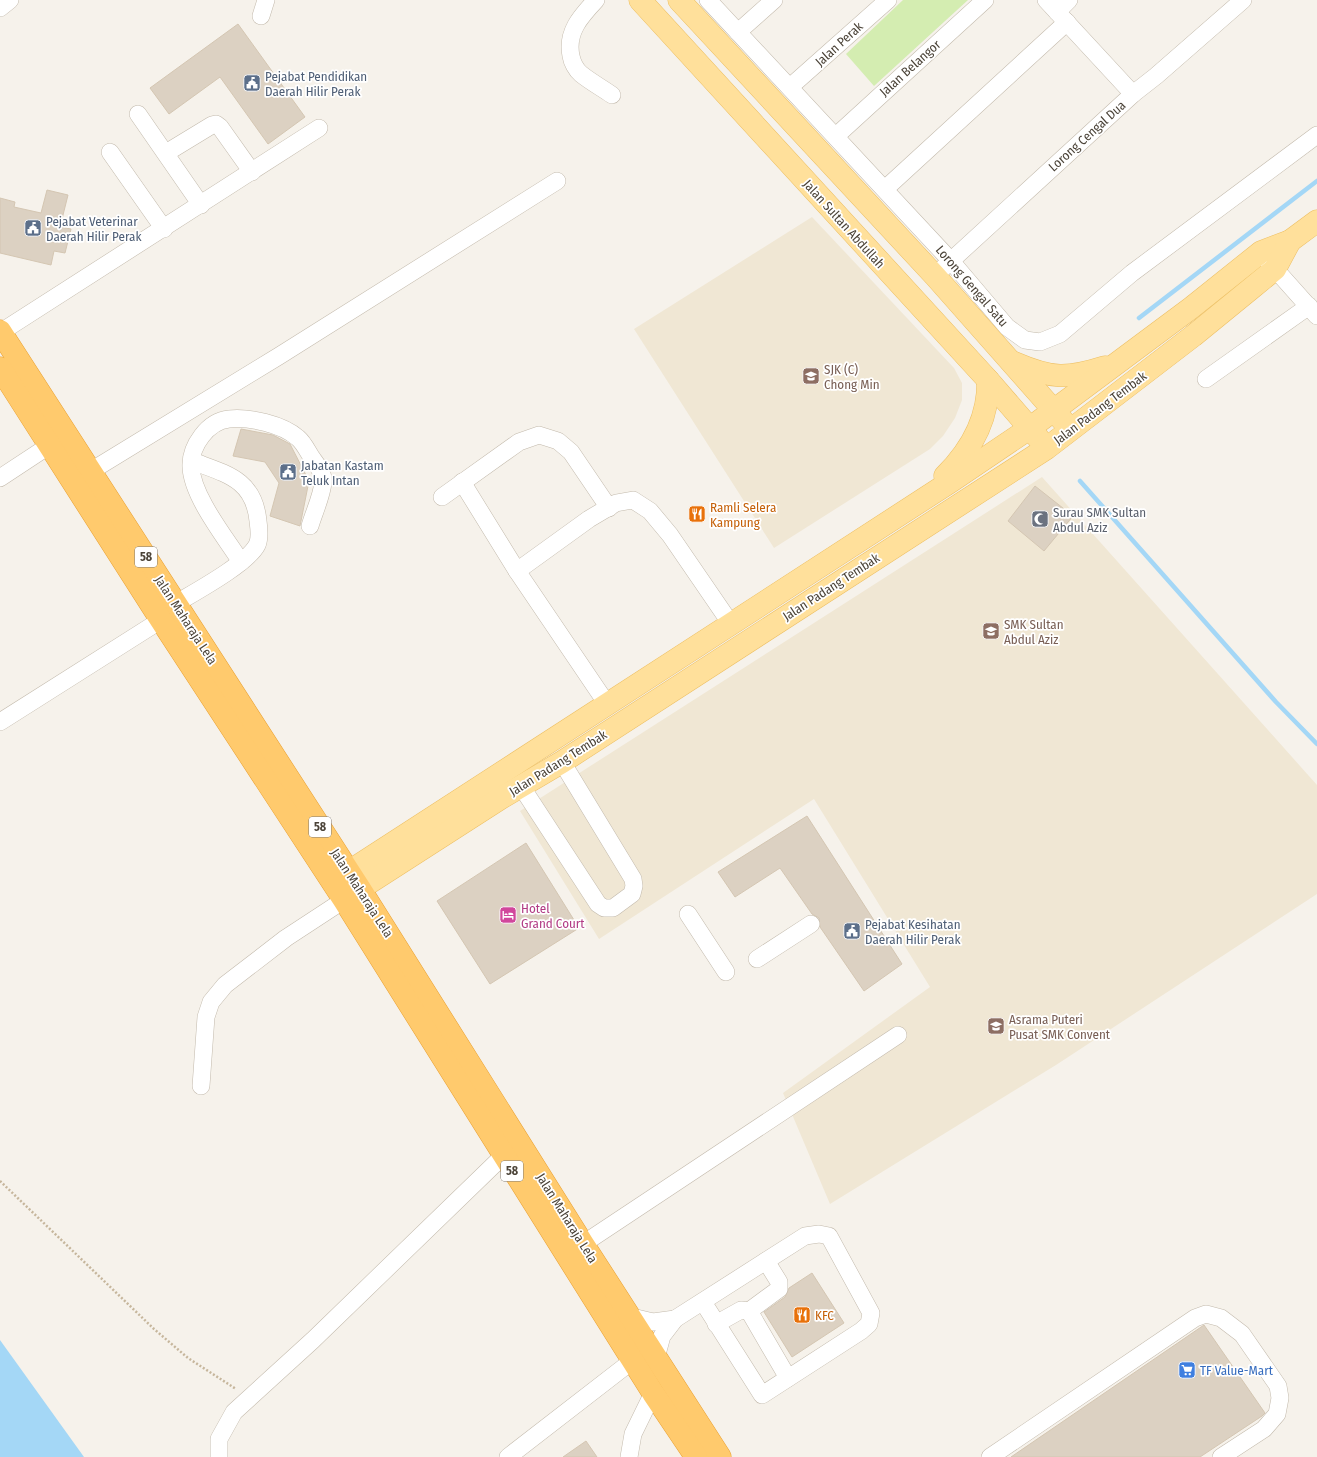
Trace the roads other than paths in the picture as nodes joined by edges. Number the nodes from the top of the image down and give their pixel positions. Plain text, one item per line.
1 (10, 0) edge
2 (266, 0) edge
3 (596, 0) edge
4 (679, 0) edge
5 (708, 0) edge
6 (774, 0) edge
7 (888, 0) edge
8 (985, 0) edge
9 (1069, 0) edge
10 (1243, 0) edge
11 (646, 2) edge
12 (0, 8) edge
13 (1057, 11) edge
14 (261, 16) dead end
15 (738, 32) junction
16 (790, 87) junction
17 (1133, 94) junction
18 (612, 95) dead end
19 (138, 114) dead end
20 (319, 128) dead end
21 (1317, 135) edge
22 (836, 136) junction
23 (110, 152) dead end
24 (166, 153) junction
25 (252, 172) junction
26 (557, 181) dead end
27 (885, 189) junction
28 (201, 205) junction
29 (1317, 221) edge
30 (164, 229) junction
31 (1290, 241) junction
32 (1261, 252) junction
33 (951, 260) junction
34 (882, 266) junction
35 (1275, 269) junction
36 (935, 276) junction
37 (1313, 311) edge
38 (0, 331) edge
39 (1012, 362) junction
40 (1118, 363) junction
41 (0, 368) edge
42 (1206, 379) dead end
43 (988, 380) junction
44 (1054, 410) junction
45 (1030, 428) junction
46 (1071, 430) junction
47 (50, 446) junction
48 (1047, 448) junction
49 (192, 461) junction
50 (91, 472) junction
51 (0, 478) edge
52 (462, 482) junction
53 (442, 497) dead end
54 (919, 503) junction
55 (609, 508) junction
56 (310, 526) dead end
57 (241, 562) junction
58 (517, 571) junction
59 (176, 604) junction
60 (161, 620) junction
61 (731, 624) junction
62 (607, 704) junction
63 (0, 722) edge
64 (562, 762) junction
65 (521, 786) junction
66 (346, 886) junction
67 (688, 914) dead end
68 (811, 924) dead end
69 (758, 959) dead end
70 (726, 972) dead end
71 (898, 1035) dead end
72 (201, 1086) dead end
73 (503, 1156) junction
74 (583, 1244) junction
75 (766, 1262) junction
76 (702, 1302) junction
77 (749, 1312) junction
78 (628, 1316) junction
79 (675, 1319) junction
80 (716, 1324) junction
81 (656, 1358) junction
82 (632, 1361) junction
83 (788, 1378) junction
84 (653, 1393) junction
85 (218, 1457) edge
86 (508, 1457) edge
87 (629, 1457) edge
88 (696, 1457) edge
89 (720, 1457) edge
90 (990, 1457) edge
91 (1221, 1457) edge

1 - 12 street
2 - 14 street
3 - 18 street
4 - 36 main road
5 - 15 street, Lorong Gengal Satu
6 - 15 street
7 - 16 street, Jalan Perak
8 - 22 street, Jalan Belangor
9 - 13 street
10 - 17 street, Lorong Cengal Dua
11 - 34 main road, Jalan Sultan Abdullah
13 - 17 street
13 - 27 street
15 - 16 street, Lorong Gengal Satu
16 - 22 street, Lorong Gengal Satu
17 - 33 street, Lorong Cengal Dua
19 - 24 street
20 - 25 street
21 - 33 street, Lorong Gengal Satu
22 - 27 street, Lorong Gengal Satu
23 - 30 street
24 - 25 street
24 - 28 street
25 - 28 street
26 - 50 street
27 - 33 street, Lorong Gengal Satu
28 - 30 street
29 - 31 main road, Jalan Padang Tembak
30 - 38 street
31 - 32 main road, Jalan Padang Tembak
31 - 35 main road, Jalan Padang Tembak
32 - 35 street
32 - 40 main road, Jalan Padang Tembak
33 - 36 street, Lorong Cengal Dua
34 - 36 main road
34 - 43 main road, Jalan Sultan Abdullah
35 - 37 street
35 - 46 main road, Jalan Padang Tembak
36 - 39 main road
37 - 42 street
38 - 50 highway, Jalan Maharaja Lela / 58
39 - 40 main road
39 - 44 main road
40 - 44 main road, Jalan Padang Tembak
41 - 47 highway, Jalan Maharaja Lela / 58
43 - 45 main road, Jalan Sultan Abdullah
43 - 54 main road
44 - 45 main road, Jalan Padang Tembak
44 - 46 main road
45 - 48 main road, Jalan Sultan Abdullah
45 - 54 main road, Jalan Padang Tembak
46 - 48 main road, Jalan Padang Tembak
47 - 51 street
47 - 60 highway, Jalan Maharaja Lela / 58
48 - 64 main road, Jalan Padang Tembak
49 - 56 street
49 - 57 street
49 - 57 street
50 - 59 highway, Jalan Maharaja Lela / 58
52 - 53 street
52 - 55 street
52 - 58 street
54 - 61 main road, Jalan Padang Tembak
55 - 58 street
55 - 61 street
57 - 59 street
58 - 62 street
59 - 66 highway, Jalan Maharaja Lela / 58
60 - 63 street
60 - 66 highway, Jalan Maharaja Lela / 58
61 - 62 main road, Jalan Padang Tembak
62 - 66 main road, Jalan Padang Tembak
64 - 65 main road, Jalan Padang Tembak
64 - 65 street
65 - 66 main road, Jalan Padang Tembak
66 - 72 street
66 - 73 highway, Jalan Maharaja Lela / 58
66 - 74 highway, Jalan Maharaja Lela / 58
67 - 70 street
68 - 69 street
71 - 74 street
73 - 82 highway, Jalan Maharaja Lela / 58
73 - 85 street
74 - 78 highway, Jalan Maharaja Lela / 58
75 - 76 street
75 - 77 street
75 - 83 street
76 - 79 street
76 - 80 street
77 - 80 street
77 - 83 street
78 - 79 street
78 - 81 highway, Jalan Maharaja Lela / 58
79 - 81 street
80 - 83 street
81 - 89 highway, Jalan Maharaja Lela / 58
82 - 84 highway, Jalan Maharaja Lela / 58
82 - 86 street
84 - 87 street
84 - 88 highway, Jalan Maharaja Lela / 58
90 - 91 street

